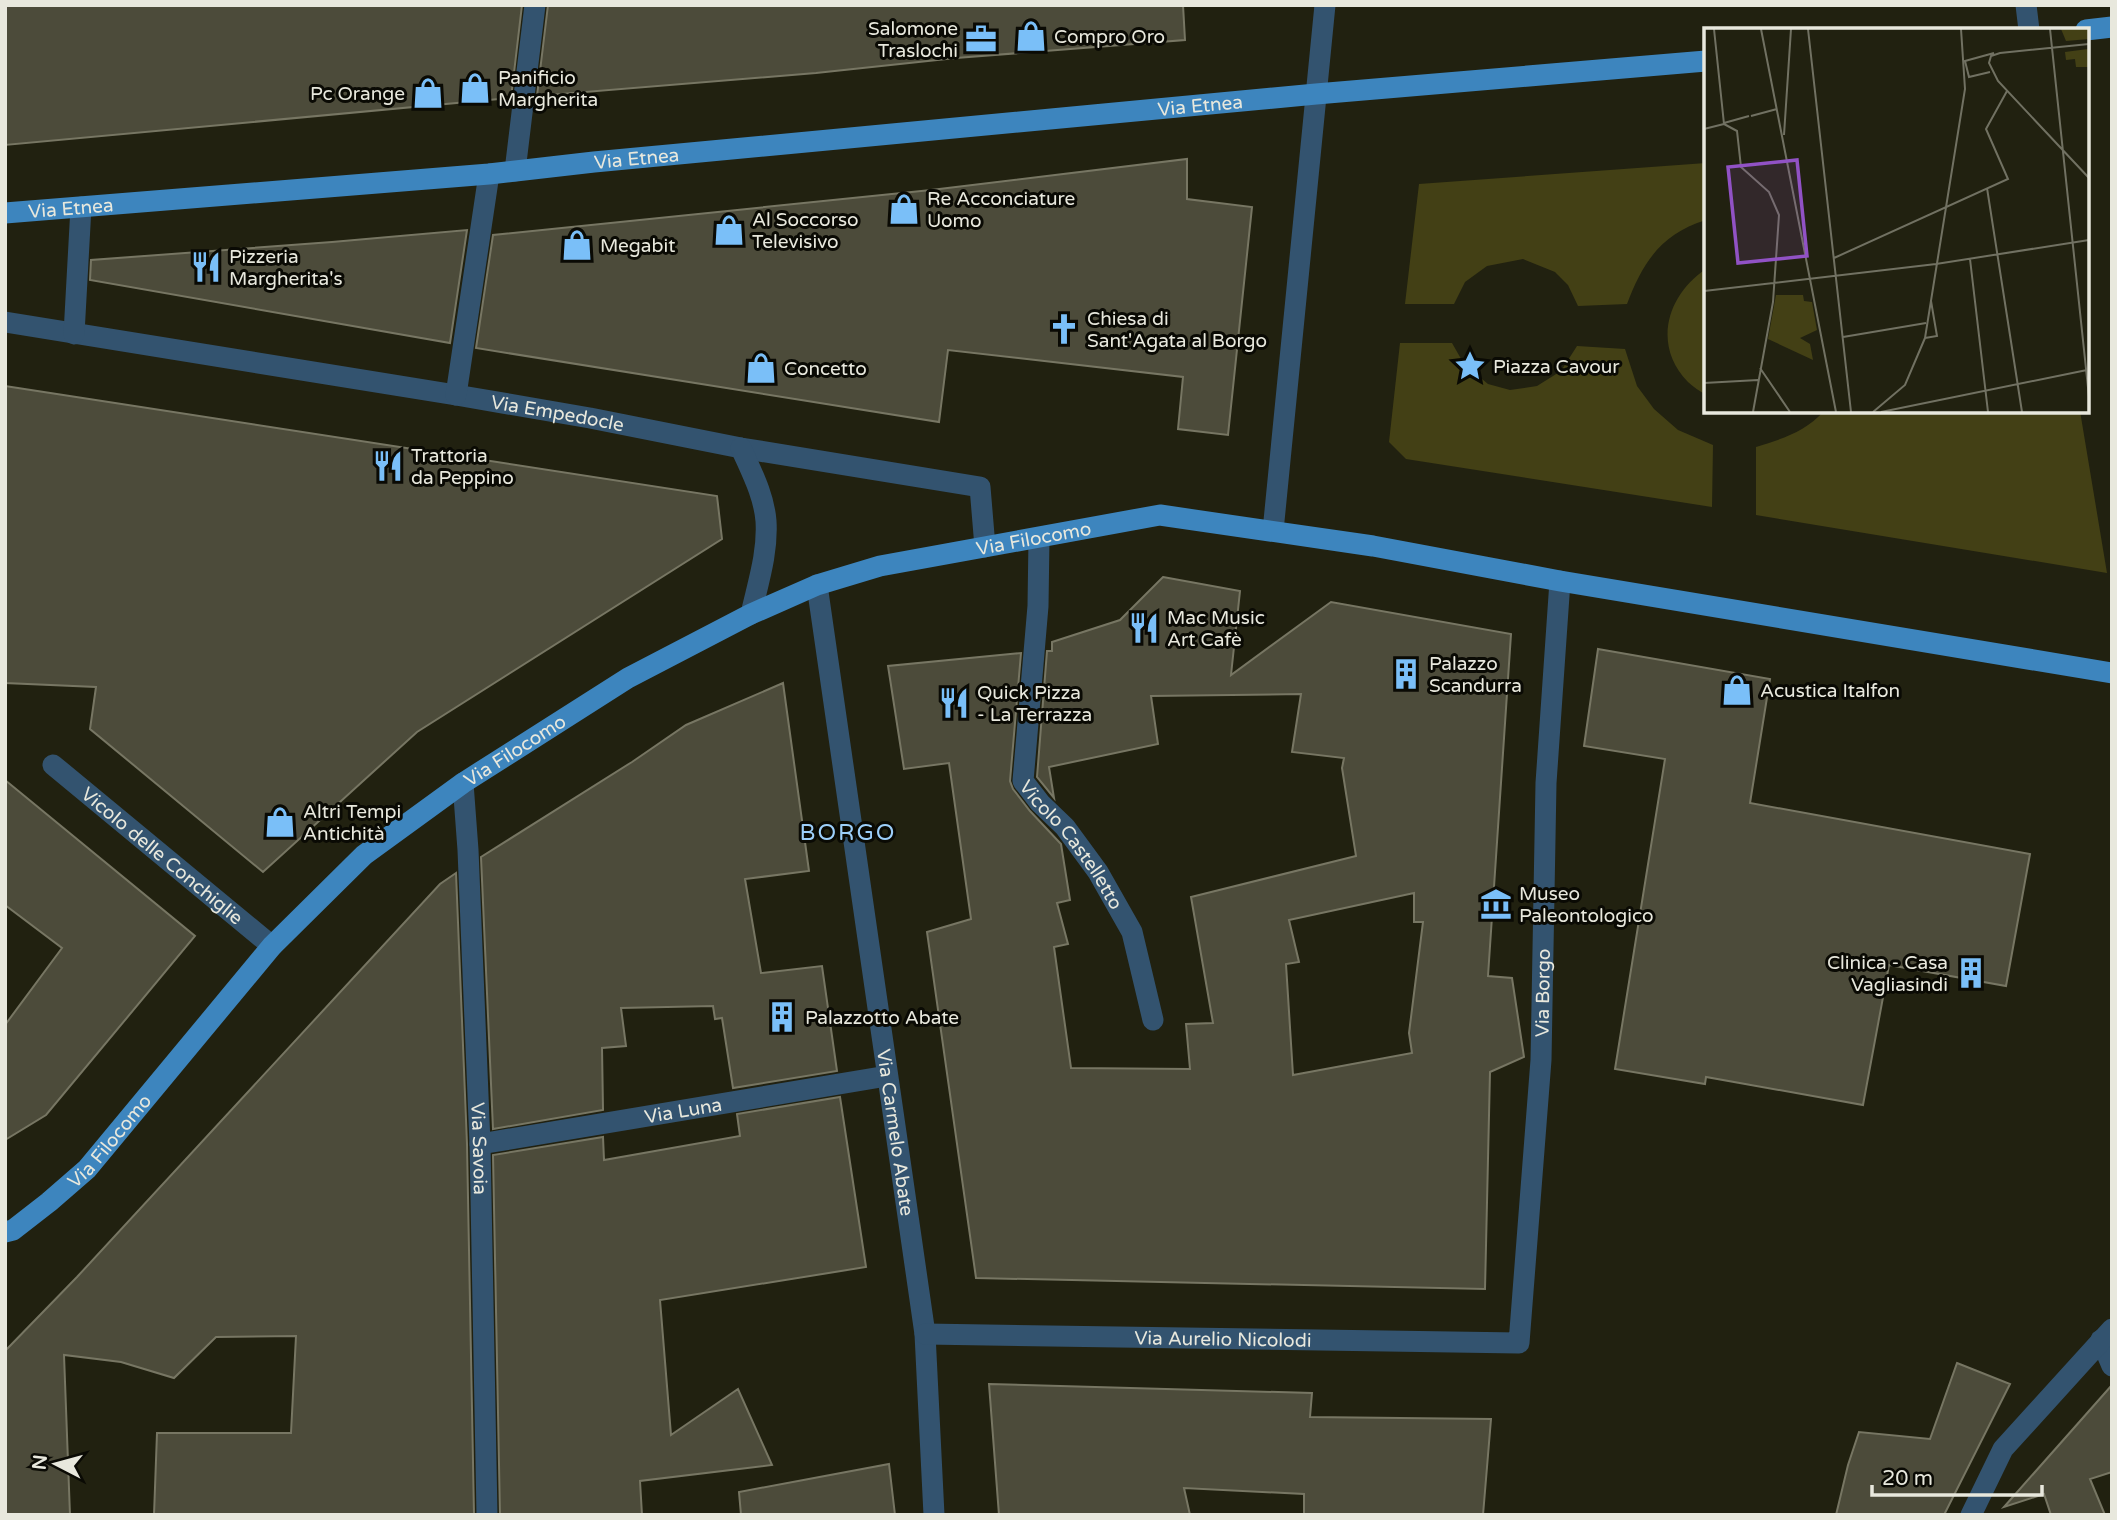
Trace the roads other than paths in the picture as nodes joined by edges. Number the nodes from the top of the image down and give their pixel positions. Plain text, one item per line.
1 (535, 5) edge
2 (1325, 5) edge
3 (2026, 5) edge
4 (2112, 27) edge
5 (2029, 28) edge
6 (2089, 30) edge
7 (1704, 61) edge
8 (1315, 94) junction
9 (515, 171) junction
10 (489, 174) junction
11 (81, 207) junction
12 (5, 213) edge
13 (5, 321) edge
14 (74, 334) junction
15 (456, 395) junction
16 (741, 447) junction
17 (1273, 531) junction
18 (1039, 538) junction
19 (985, 547) junction
20 (1560, 581) junction
21 (817, 585) junction
22 (751, 614) junction
23 (2112, 673) edge
24 (53, 765) dead end
25 (463, 783) junction
26 (272, 946) junction
27 (1153, 1020) dead end
28 (887, 1076) junction
29 (480, 1144) junction
30 (5, 1232) edge
31 (925, 1334) junction
32 (2107, 1334) edge
33 (1519, 1343) joint
34 (2112, 1366) edge
35 (487, 1515) edge
36 (934, 1515) edge
37 (1970, 1515) edge

1 - 9 street
2 - 8 street
3 - 5 street
4 - 6 main road
7 - 8 main road, Via Etnea
8 - 9 main road, Via Etnea
8 - 17 street
9 - 10 main road, Via Etnea
10 - 11 main road, Via Etnea
10 - 15 street
11 - 12 main road, Via Etnea
11 - 14 street
13 - 14 street, Via Empedocle
14 - 15 street, Via Empedocle
15 - 16 street, Via Empedocle
16 - 19 street, Via Empedocle
16 - 22 street
17 - 18 main road, Via Filocomo
17 - 20 main road, Via Filocomo
18 - 19 main road, Via Filocomo
18 - 27 street, Vicolo Castelletto
19 - 21 main road, Via Filocomo
20 - 23 main road, Via Filocomo
20 - 33 street, Via Borgo
21 - 22 main road, Via Filocomo
21 - 28 street, Via Carmelo Abate
22 - 25 main road, Via Filocomo
24 - 26 street, Vicolo delle Conchiglie
25 - 26 main road, Via Filocomo
25 - 29 street, Via Savoia
26 - 30 main road, Via Filocomo
28 - 29 street, Via Luna
28 - 31 street, Via Carmelo Abate
29 - 35 street, Via Savoia
31 - 33 street, Via Aurelio Nicolodi
31 - 36 street, Via Carmelo Abate
32 - 34 street
32 - 37 street

